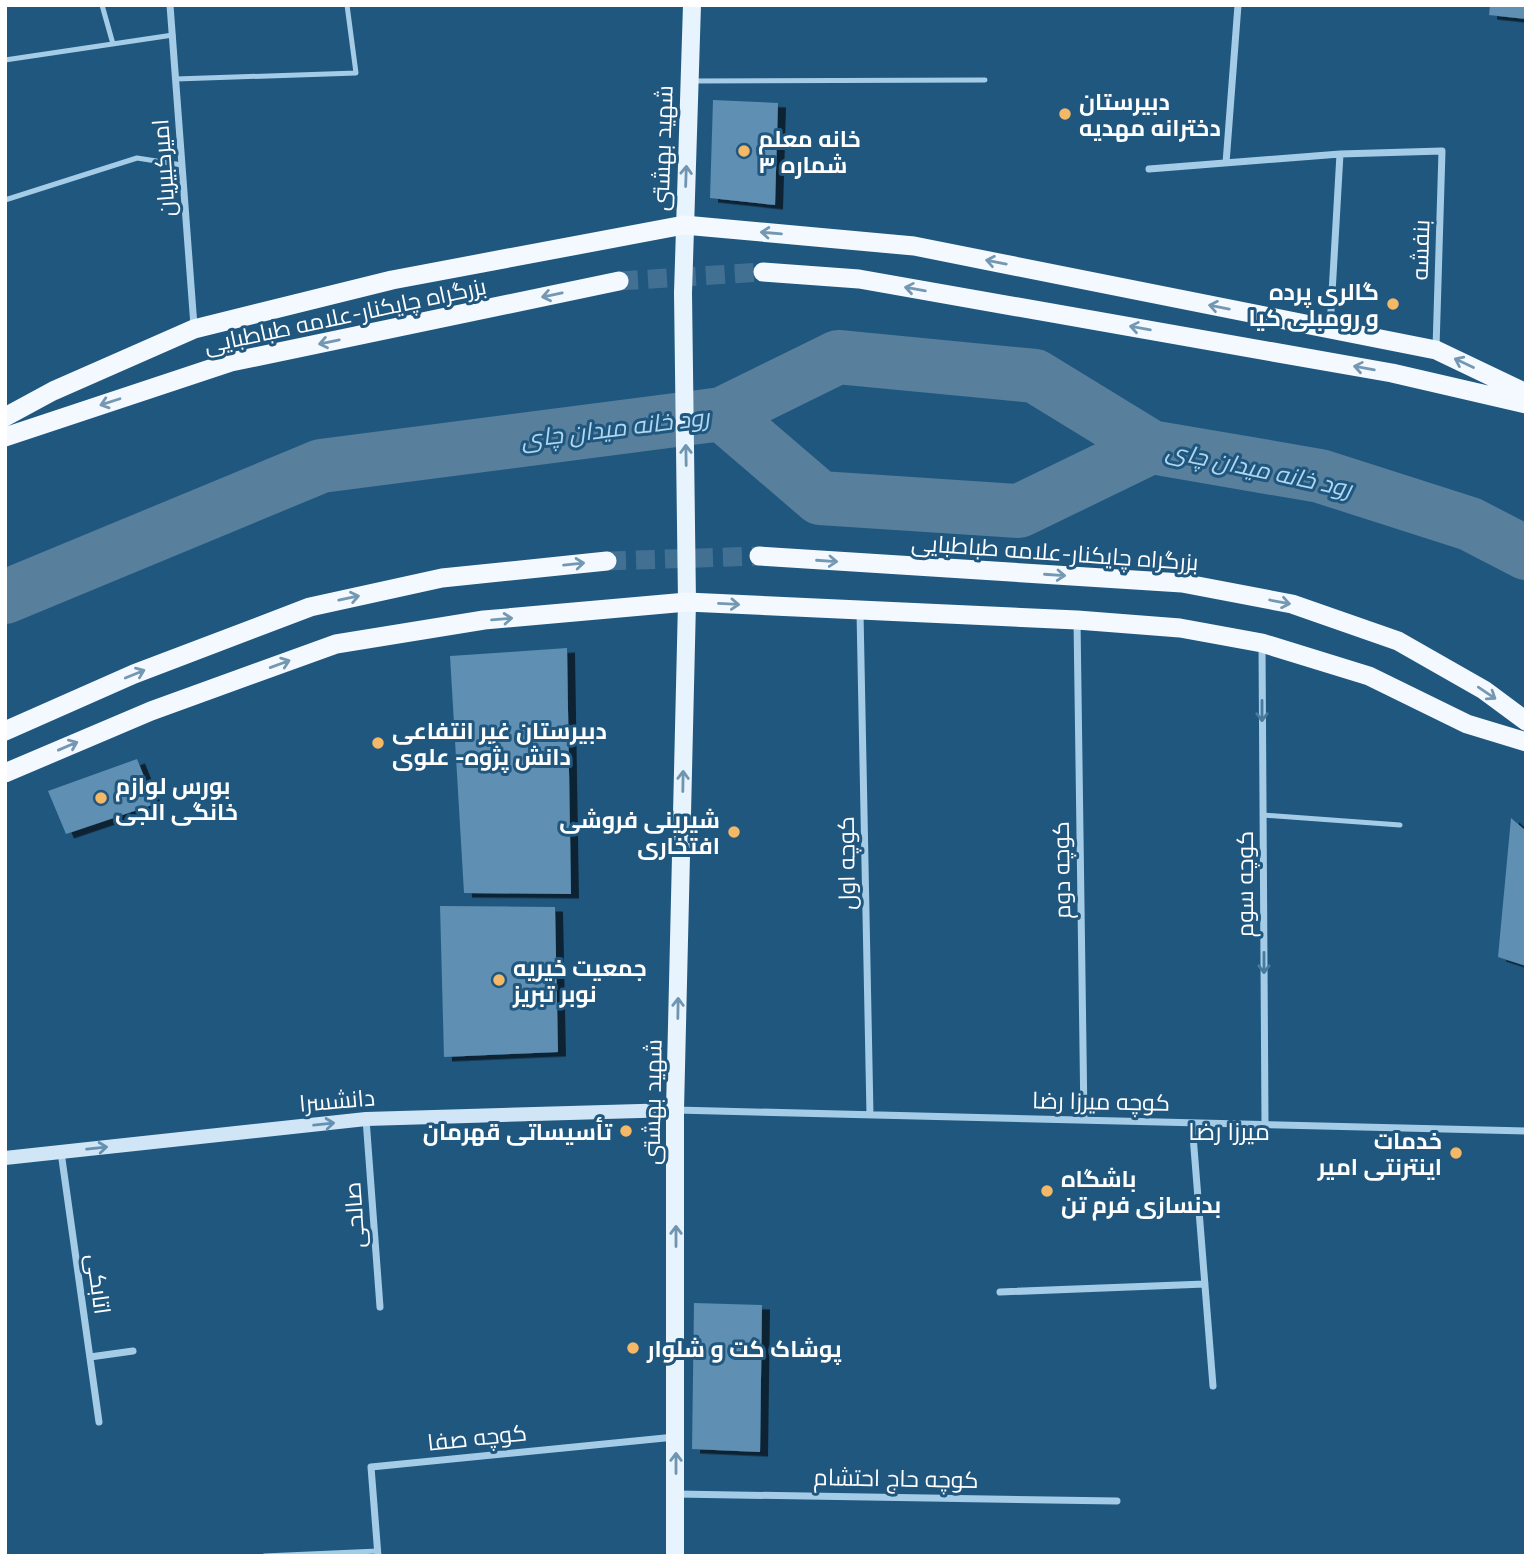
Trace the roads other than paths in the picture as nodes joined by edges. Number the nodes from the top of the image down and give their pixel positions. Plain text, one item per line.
1 (102, 5) edge
2 (170, 5) edge
3 (347, 5) edge
4 (692, 5) edge
5 (1238, 5) edge
6 (173, 35) junction
7 (113, 44) junction
8 (5, 60) edge
9 (176, 79) junction
10 (985, 80) dead end
11 (689, 81) junction
12 (1340, 154) junction
13 (1226, 163) junction
14 (182, 165) junction
15 (1149, 169) dead end
16 (5, 200) edge
17 (684, 225) junction
18 (763, 272) tunnel mouth
19 (619, 281) tunnel mouth
20 (194, 329) junction
21 (1330, 329) junction
22 (1436, 350) junction
23 (1526, 393) edge
24 (1526, 404) edge
25 (5, 417) edge
26 (5, 437) edge
27 (759, 556) tunnel mouth
28 (607, 561) tunnel mouth
29 (687, 602) junction
30 (859, 610) junction
31 (1077, 620) junction
32 (1262, 643) junction
33 (1526, 721) edge
34 (5, 731) edge
35 (1526, 742) edge
36 (5, 773) edge
37 (1263, 815) junction
38 (1400, 825) dead end
39 (675, 1110) junction
40 (870, 1115) junction
41 (366, 1119) junction
42 (1084, 1120) junction
43 (1192, 1123) junction
44 (1265, 1124) junction
45 (1526, 1131) edge
46 (61, 1152) junction
47 (5, 1158) edge
48 (1205, 1284) junction
49 (1000, 1292) dead end
50 (380, 1307) dead end
51 (133, 1351) dead end
52 (89, 1357) junction
53 (1213, 1386) dead end
54 (99, 1422) dead end
55 (676, 1437) junction
56 (676, 1494) junction
57 (1117, 1501) dead end
58 (378, 1553) edge
59 (264, 1556) edge
60 (675, 1556) edge

1 - 7 lane
2 - 6 street, امیرکبیریان
3 - 9 lane
4 - 11 main road, شهید بهشتى
5 - 13 street
6 - 7 lane
6 - 9 street, امیرکبیریان
7 - 8 lane
9 - 14 street, امیرکبیریان
10 - 11 lane
17 -> 11 main road, شهید بهشتى
12 - 13 street
12 - 21 street
12 - 22 street, بنفشه
13 - 15 street
14 - 16 lane
14 - 20 street, امیرکبیریان
17 - 20 highway
21 -> 17 highway
29 -> 17 main road, شهید بهشتى
24 -> 18 highway
19 -> 26 highway, بزرگراه چایکنار-علامه طباطبایی
20 - 25 highway
21 - 22 highway
23 -> 22 highway
27 -> 33 highway, بزرگراه چایکنار-علامه طباطبایی
34 -> 28 highway
29 -> 30 highway
36 -> 29 highway
39 -> 29 main road, شهید بهشتى
30 - 31 highway
30 - 40 street, کوچه اول
31 - 32 highway
31 - 42 street, کوچه دوم
32 - 35 highway
32 -> 37 street, کوچه سوم
37 - 38 lane
37 -> 44 street, کوچه سوم
39 - 40 street, کوچه میرزا رضا
39 - 41 main road, دانشسرا
55 -> 39 main road, شهید بهشتى
40 - 42 street, کوچه میرزا رضا
46 -> 41 main road, دانشسرا
41 - 50 street, صالحی
42 - 43 street, کوچه میرزا رضا
43 - 44 street, کوچه میرزا رضا
43 - 48 street
44 - 45 street, کوچه میرزا رضا
46 - 47 main road, دانشسرا
46 - 52 street, اتابکی
48 - 49 street
48 - 53 street
51 - 52 street
52 - 54 street, اتابکی
56 -> 55 main road, شهید بهشتى
55 - 58 street, کوچه صفا
56 - 57 street, کوچه حاج احتشام
56 - 60 main road, شهید بهشتى
58 - 59 lane

